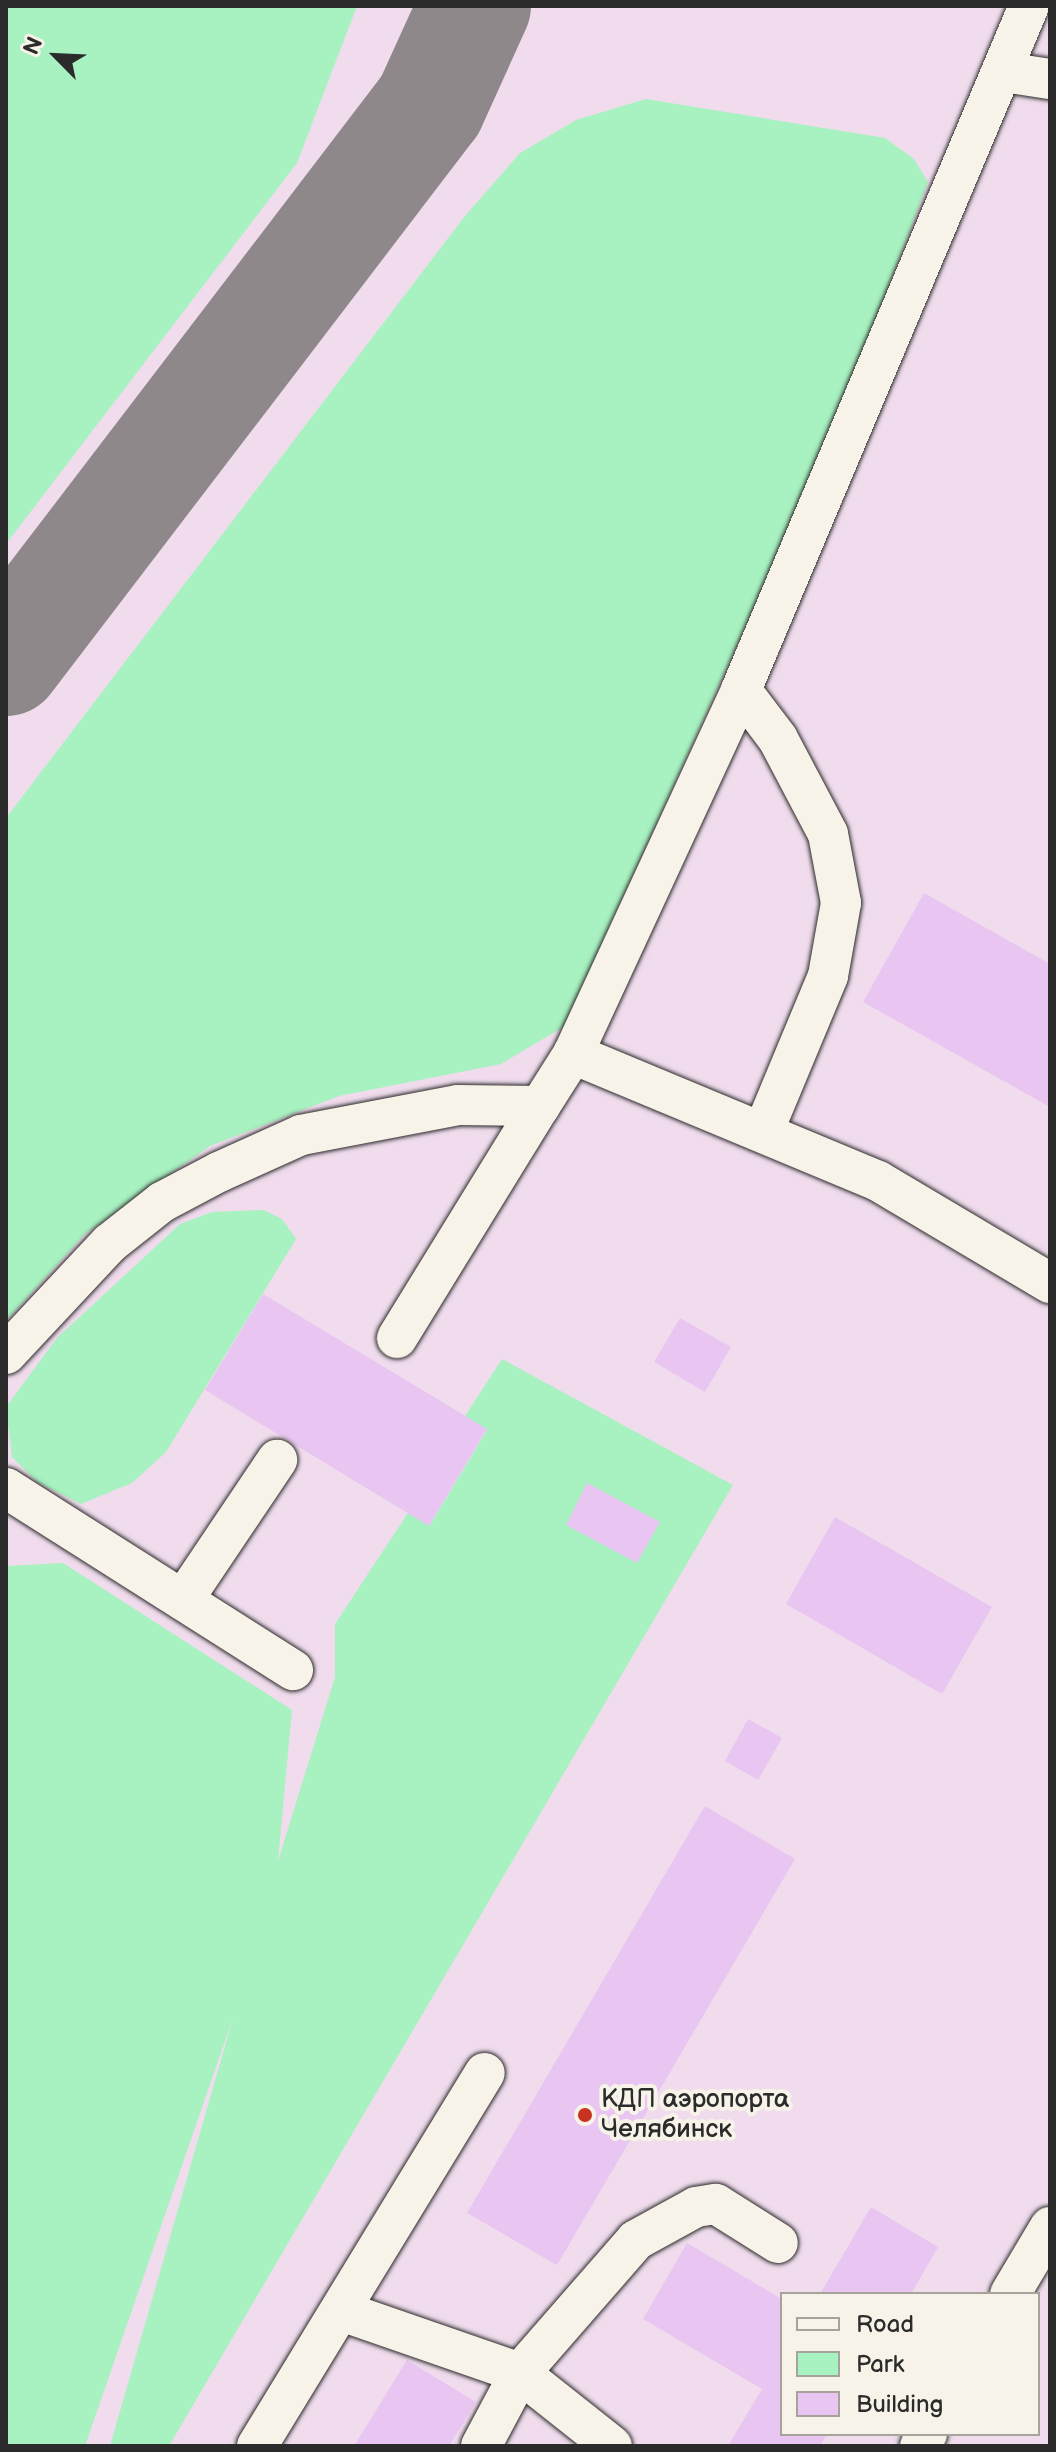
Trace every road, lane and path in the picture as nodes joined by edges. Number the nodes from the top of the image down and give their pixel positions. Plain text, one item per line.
1 (1029, 6) edge
2 (1004, 72) junction
3 (1050, 79) edge
4 (741, 690) junction
5 (573, 1054) junction
6 (540, 1106) junction
7 (763, 1132) junction
8 (1050, 1283) edge
9 (397, 1338) dead end
10 (6, 1354) edge
11 (277, 1460) dead end
12 (6, 1488) edge
13 (183, 1600) junction
14 (293, 1670) dead end
15 (485, 2073) dead end
16 (1050, 2227) edge
17 (778, 2243) dead end
18 (1011, 2292) edge
19 (344, 2312) junction
20 (520, 2373) junction
21 (257, 2446) edge
22 (481, 2446) edge
23 (612, 2446) edge

1 - 2 lane
2 - 3 lane
2 - 4 lane
4 - 5 lane
4 - 7 lane
5 - 6 lane
5 - 7 lane
6 - 9 lane
6 - 10 lane
7 - 8 lane
11 - 13 lane
12 - 13 lane
13 - 14 lane
15 - 19 lane
16 - 18 lane
17 - 20 lane
19 - 20 lane
19 - 21 lane
20 - 22 lane
20 - 23 lane

